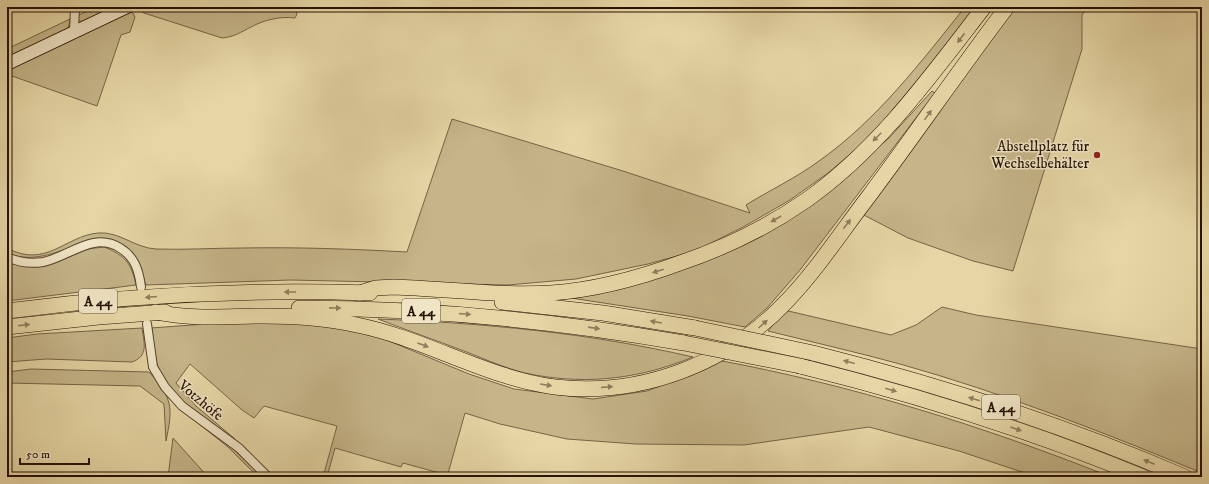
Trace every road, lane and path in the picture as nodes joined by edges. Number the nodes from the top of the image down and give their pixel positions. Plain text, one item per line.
1 (75, 7) edge
2 (127, 7) edge
3 (984, 7) edge
4 (1007, 7) edge
5 (74, 32) junction
6 (7, 64) edge
7 (7, 257) edge
8 (141, 287) dead end
9 (360, 293) junction
10 (7, 311) edge
11 (156, 312) junction
12 (146, 324) dead end
13 (7, 327) edge
14 (268, 477) edge
15 (1143, 477) edge
16 (1185, 477) edge

1 - 5 street
2 - 5 street
3 -> 9 highway
11 -> 4 highway
5 - 6 street
7 - 8 street
9 -> 10 highway, A 44
16 -> 9 highway, A 44, bridge
13 -> 11 highway, A 44
11 -> 15 highway, A 44, bridge
12 - 14 street, Votzhöfe

